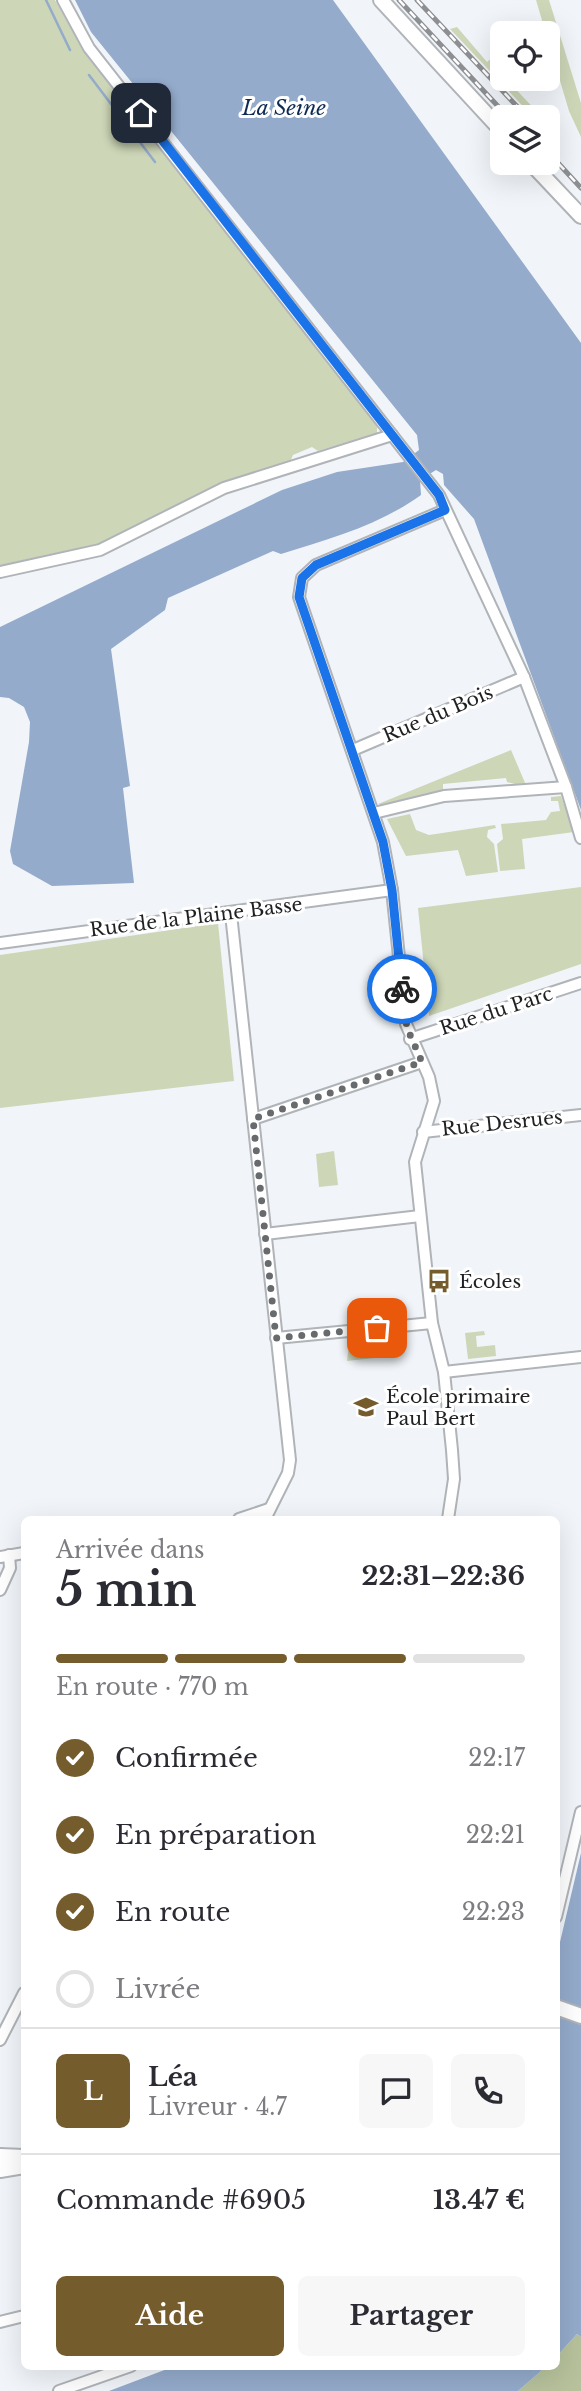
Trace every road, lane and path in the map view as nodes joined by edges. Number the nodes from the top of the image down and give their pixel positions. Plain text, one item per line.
1 (63, 0) edge
2 (381, 0) edge
3 (490, 118) edge
4 (542, 175) edge
5 (581, 216) edge
6 (392, 435) junction
7 (445, 510) junction
8 (0, 572) edge
9 (524, 677) junction
10 (353, 750) junction
11 (566, 787) junction
12 (374, 813) junction
13 (581, 838) edge
14 (392, 890) junction
15 (231, 914) junction
16 (0, 943) edge
17 (581, 984) edge
18 (410, 1039) junction
19 (422, 1062) junction
20 (581, 1115) edge
21 (253, 1119) junction
22 (423, 1132) junction
23 (420, 1216) junction
24 (265, 1234) junction
25 (432, 1322) junction
26 (276, 1338) junction
27 (581, 1357) edge
28 (444, 1372) junction
29 (267, 1514) edge
30 (447, 1516) edge
31 (4, 1556) edge
32 (0, 1590) edge
33 (581, 1812) edge
34 (560, 1900) edge
35 (21, 1999) edge
36 (560, 2008) edge
37 (581, 2016) edge
38 (1, 2036) edge
39 (0, 2156) edge
40 (21, 2157) edge
41 (21, 2166) edge
42 (0, 2170) edge
43 (21, 2317) edge
44 (0, 2322) edge
45 (119, 2370) edge
46 (58, 2391) edge

1 - 6 street
2 - 3 main road
4 - 5 main road
6 - 7 street
6 - 8 street
7 - 9 street
7 - 10 street
9 - 10 street, Rue du Bois
9 - 11 street
10 - 12 street
11 - 12 street
11 - 13 street
12 - 14 street
14 - 15 street, Rue de la Plaine Basse
14 - 18 street
15 - 16 street, Rue de la Plaine Basse
15 - 21 street
17 - 18 street, Rue du Parc
18 - 19 street
19 - 21 street
19 - 22 street
20 - 22 street, Rue Desrues
21 - 24 street
22 - 23 street
23 - 24 street
23 - 25 street
24 - 26 street
25 - 26 street
25 - 28 street
26 - 29 street
27 - 28 street
28 - 30 street
31 - 32 street
33 - 34 street
35 - 38 street
36 - 37 main road
39 - 40 main road
41 - 42 main road
43 - 44 street
45 - 46 street

